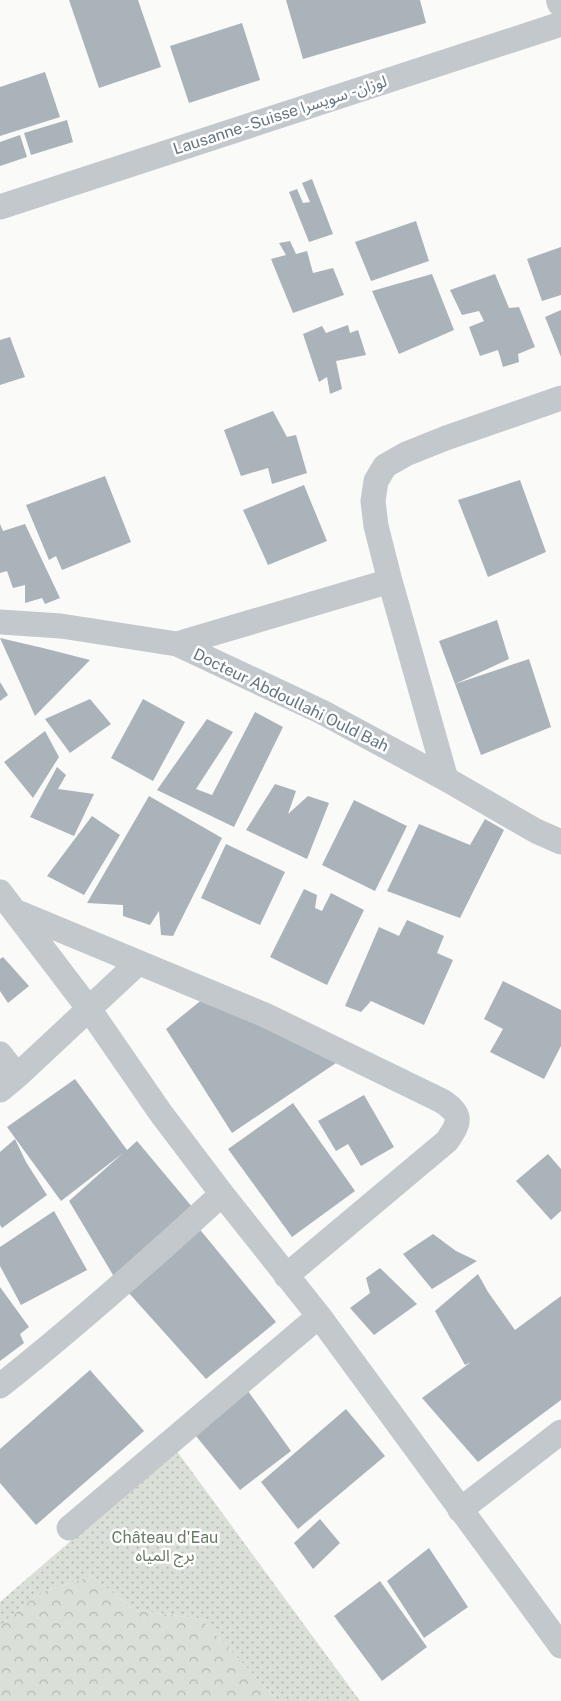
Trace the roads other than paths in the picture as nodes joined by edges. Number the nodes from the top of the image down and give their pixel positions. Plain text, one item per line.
1 (561, 24) edge
2 (0, 206) edge
3 (561, 398) edge
4 (390, 581) junction
5 (0, 622) edge
6 (177, 644) junction
7 (446, 778) junction
8 (561, 842) edge
9 (0, 892) edge
10 (17, 912) junction
11 (138, 963) junction
12 (89, 1009) junction
13 (0, 1054) edge
14 (9, 1083) edge
15 (222, 1194) junction
16 (286, 1276) junction
17 (319, 1316) junction
18 (0, 1386) edge
19 (561, 1432) edge
20 (460, 1510) junction
21 (69, 1528) dead end
22 (561, 1646) edge

1 - 2 street, Lausanne - Suisse لوزان - سويسرا
3 - 4 street
4 - 6 street
4 - 7 street
5 - 6 street, Docteur Abdoullahi Ould Bah
6 - 7 street, Docteur Abdoullahi Ould Bah
7 - 8 street, Docteur Abdoullahi Ould Bah
9 - 10 street
10 - 11 street
10 - 12 street
11 - 12 street
11 - 16 street
12 - 14 street
12 - 15 street
13 - 14 street
15 - 16 street
15 - 18 street
16 - 17 street
17 - 20 street
17 - 21 street
19 - 20 street
20 - 22 street

